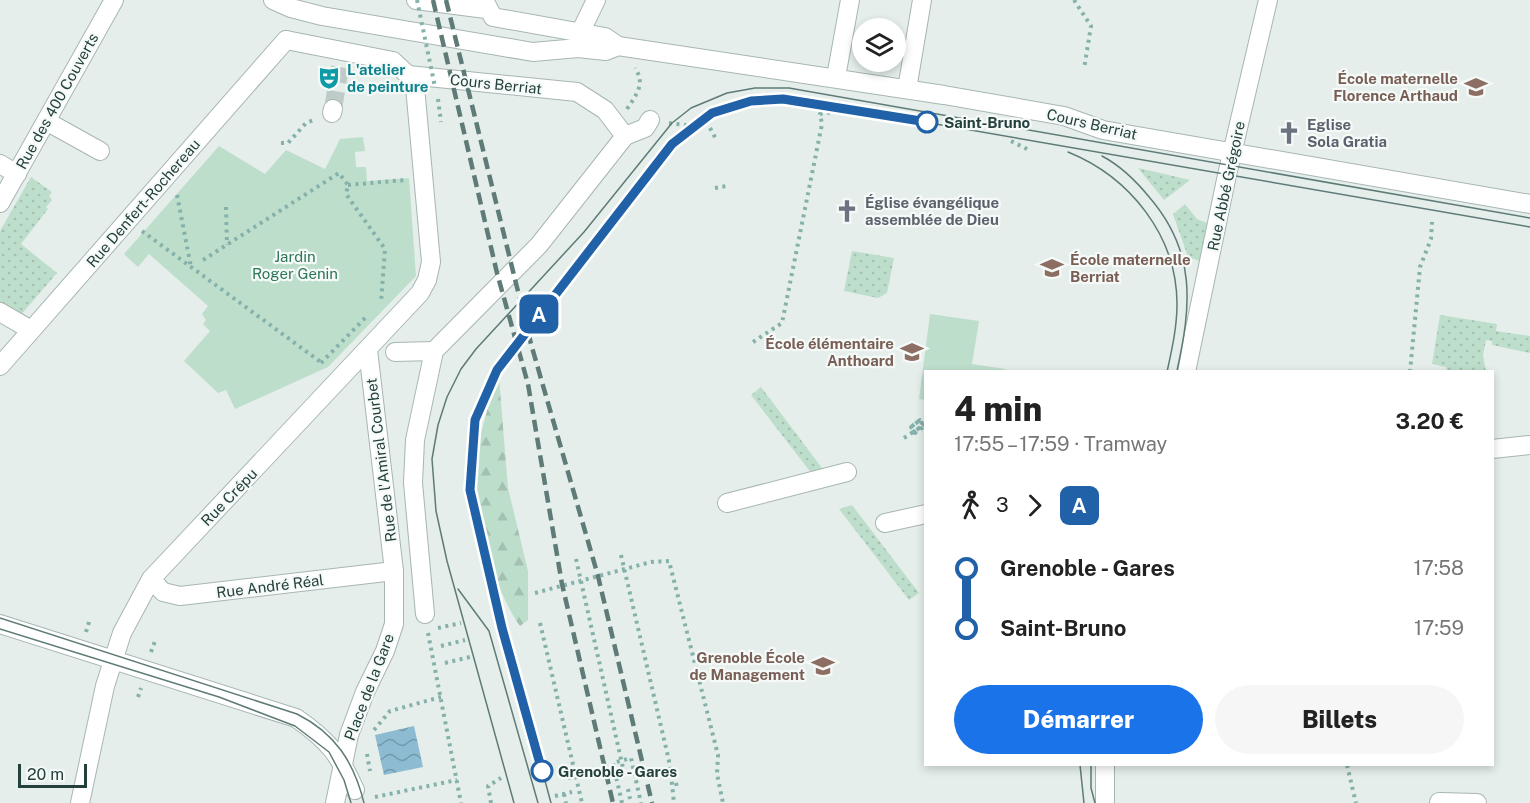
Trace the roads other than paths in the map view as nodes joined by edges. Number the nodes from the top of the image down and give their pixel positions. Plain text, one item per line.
1 (114, 0) edge
2 (273, 0) edge
3 (417, 0) edge
4 (596, 0) edge
5 (850, 0) edge
6 (922, 0) edge
7 (1268, 0) edge
8 (291, 8) junction
9 (488, 9) edge
10 (580, 33) junction
11 (286, 40) junction
12 (618, 46) junction
13 (408, 75) junction
14 (836, 77) junction
15 (907, 89) junction
16 (650, 120) dead end
17 (46, 121) junction
18 (625, 136) junction
19 (100, 151) dead end
20 (1233, 151) junction
21 (0, 164) edge
22 (17, 174) junction
23 (0, 203) edge
24 (1530, 204) edge
25 (0, 312) edge
26 (31, 330) junction
27 (368, 350) junction
28 (434, 351) junction
29 (395, 352) dead end
30 (0, 366) edge
31 (1186, 370) edge
32 (1530, 445) edge
33 (1494, 449) edge
34 (847, 472) dead end
35 (727, 503) dead end
36 (924, 514) edge
37 (885, 522) dead end
38 (394, 571) junction
39 (151, 579) junction
40 (426, 621) road end
41 (0, 624) edge
42 (114, 659) junction
43 (343, 761) junction
44 (1105, 766) edge
45 (355, 790) dead end
46 (1439, 802) edge
47 (80, 803) edge
48 (335, 803) edge
49 (1105, 803) edge
50 (1477, 803) edge

1 - 17 street, Rue des 400 Couverts
2 - 8 street, Cours Berriat
3 - 9 street, Cours Berriat
4 - 10 street
5 - 14 street
6 - 15 street
7 - 20 street, Rue Abbé Grégoire
8 - 11 street
8 - 12 street, Cours Berriat
9 - 10 street, Cours Berriat
10 - 12 street, Cours Berriat
11 - 13 street, Cours Berriat
11 - 26 street, Rue Denfert-Rochereau
12 - 14 street, Cours Berriat
13 - 18 street, Cours Berriat
13 - 27 street, Rue Crépu
14 - 15 street, Cours Berriat
15 - 20 street, Cours Berriat
16 - 18 street
17 - 19 street
17 - 22 street, Rue des 400 Couverts
18 - 28 street
20 - 24 street, Cours Berriat
20 - 31 street, Rue Abbé Grégoire
21 - 22 street
22 - 23 street, Rue des 400 Couverts
25 - 26 street
26 - 30 street, Rue Denfert-Rochereau
27 - 38 street, Rue de l'Amiral Courbet
27 - 39 street, Rue Crépu
28 - 29 street
28 - 40 street
32 - 33 street
34 - 35 street
36 - 37 street
38 - 39 street, Rue André Réal
38 - 43 street, Place de la Gare
39 - 42 street, Rue Crépu
41 - 42 street
42 - 43 street
42 - 47 street, Rue Crépu
43 - 45 street
43 - 48 street, Place de la Gare
44 - 49 street
46 - 50 street

